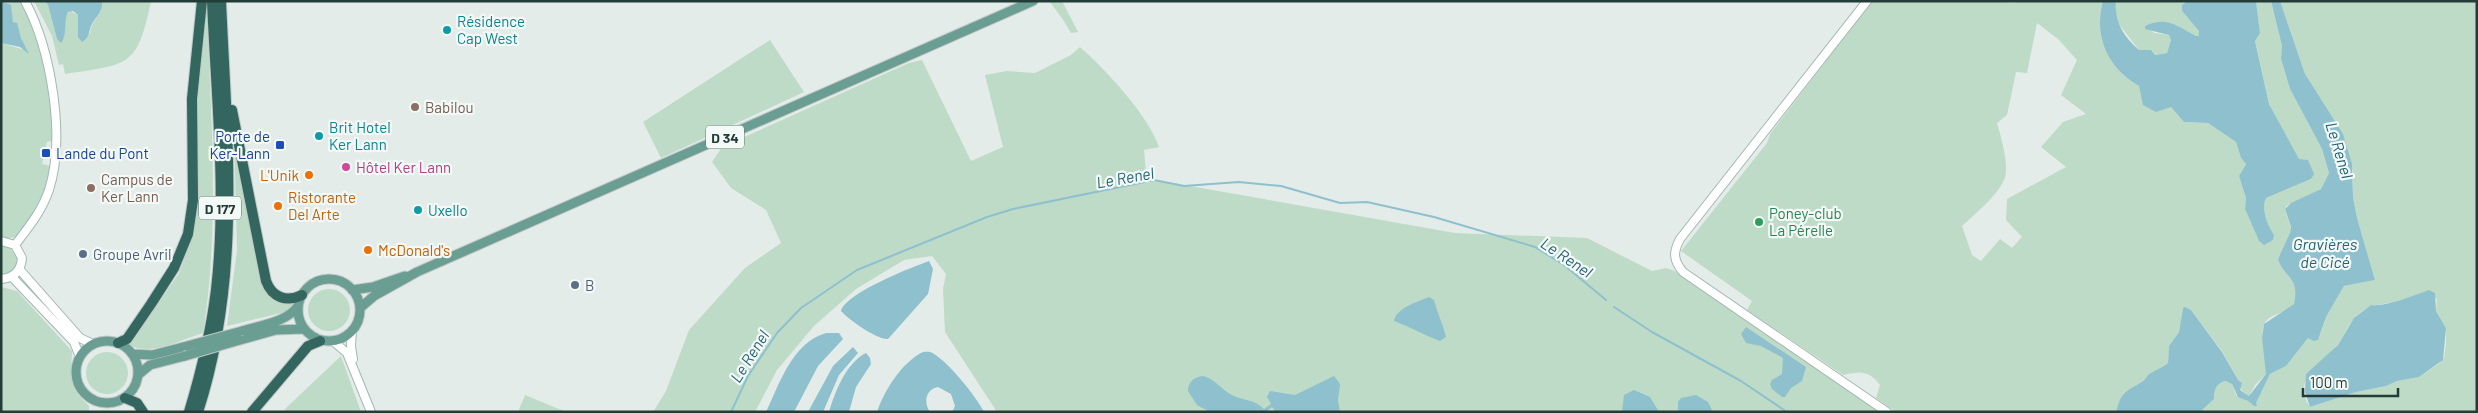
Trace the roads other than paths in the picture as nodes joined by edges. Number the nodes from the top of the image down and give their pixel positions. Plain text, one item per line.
1 (25, 1) edge
2 (202, 1) edge
3 (212, 1) edge
4 (221, 1) edge
5 (226, 1) edge
6 (1033, 1) edge
7 (1867, 1) edge
8 (1, 241) edge
9 (15, 245) junction
10 (20, 270) junction
11 (417, 272) junction
12 (12, 277) junction
13 (1, 279) edge
14 (352, 290) junction
15 (302, 295) junction
16 (298, 306) junction
17 (360, 308) junction
18 (304, 329) junction
19 (352, 331) junction
20 (241, 335) junction
21 (320, 341) junction
22 (333, 341) junction
23 (118, 343) junction
24 (93, 344) junction
25 (186, 351) junction
26 (132, 354) junction
27 (80, 357) junction
28 (356, 373) junction
29 (138, 375) junction
30 (125, 398) junction
31 (92, 400) junction
32 (109, 407) edge
33 (95, 412) edge
34 (143, 412) edge
35 (189, 412) edge
36 (198, 412) edge
37 (252, 412) edge
38 (371, 412) edge
39 (1888, 412) edge

1 - 9 street
2 - 23 highway
3 - 35 highway, D 177
4 - 36 highway, D 177
5 - 15 highway
6 - 11 main road, D 34
7 - 39 street
8 - 9 street
9 - 10 street
10 - 12 street
10 - 24 street
11 - 14 main road, D 34
11 - 17 main road, D 34
12 - 13 street
12 - 27 street
14 - 15 main road
14 - 17 main road
15 - 16 main road
16 - 18 main road
16 - 20 main road
17 - 19 main road
18 - 20 main road
18 - 21 main road
19 - 22 main road
19 - 28 street
20 - 25 main road, bridge
21 - 22 main road
21 - 37 highway
22 - 28 street
23 - 24 main road
23 - 26 main road
24 - 27 main road
25 - 26 main road
25 - 29 main road
26 - 29 main road
27 - 31 main road
28 - 38 street
29 - 30 main road
30 - 32 main road
30 - 34 highway
31 - 32 main road
31 - 33 main road

